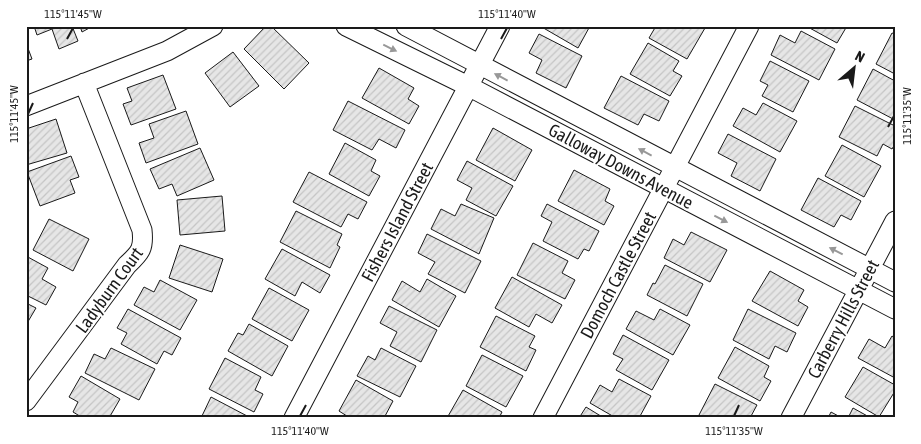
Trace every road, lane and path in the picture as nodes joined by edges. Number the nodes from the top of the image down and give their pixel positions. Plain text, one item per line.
1 (213, 26) edge
2 (346, 26) edge
3 (406, 26) edge
4 (500, 26) edge
5 (749, 26) edge
6 (479, 66) junction
7 (84, 83) junction
8 (468, 86) junction
9 (26, 106) edge
10 (674, 167) junction
11 (663, 189) junction
12 (895, 221) edge
13 (870, 268) junction
14 (895, 282) edge
15 (858, 290) junction
16 (895, 309) edge
17 (26, 401) edge
18 (294, 418) edge
19 (543, 418) edge
20 (791, 418) edge

1 - 7 street
2 -> 8 street, Galloway Downs Avenue
3 - 6 street, Galloway Downs Avenue
4 - 6 street, Fishers Island Street
5 - 10 street, Domoch Castle Street
6 - 8 street, Fishers Island Street
10 -> 6 street, Galloway Downs Avenue
7 - 9 street
7 - 17 street, Ladyburn Court
8 - 11 street, Galloway Downs Avenue
8 - 18 street, Fishers Island Street
10 - 11 street, Domoch Castle Street
13 -> 10 street, Galloway Downs Avenue
11 -> 15 street, Galloway Downs Avenue
11 - 19 street, Domoch Castle Street
12 - 13 street, Carberry Hills Street
13 - 14 street, Galloway Downs Avenue
13 - 15 street, Carberry Hills Street
15 - 16 street, Galloway Downs Avenue
15 - 20 street, Carberry Hills Street

